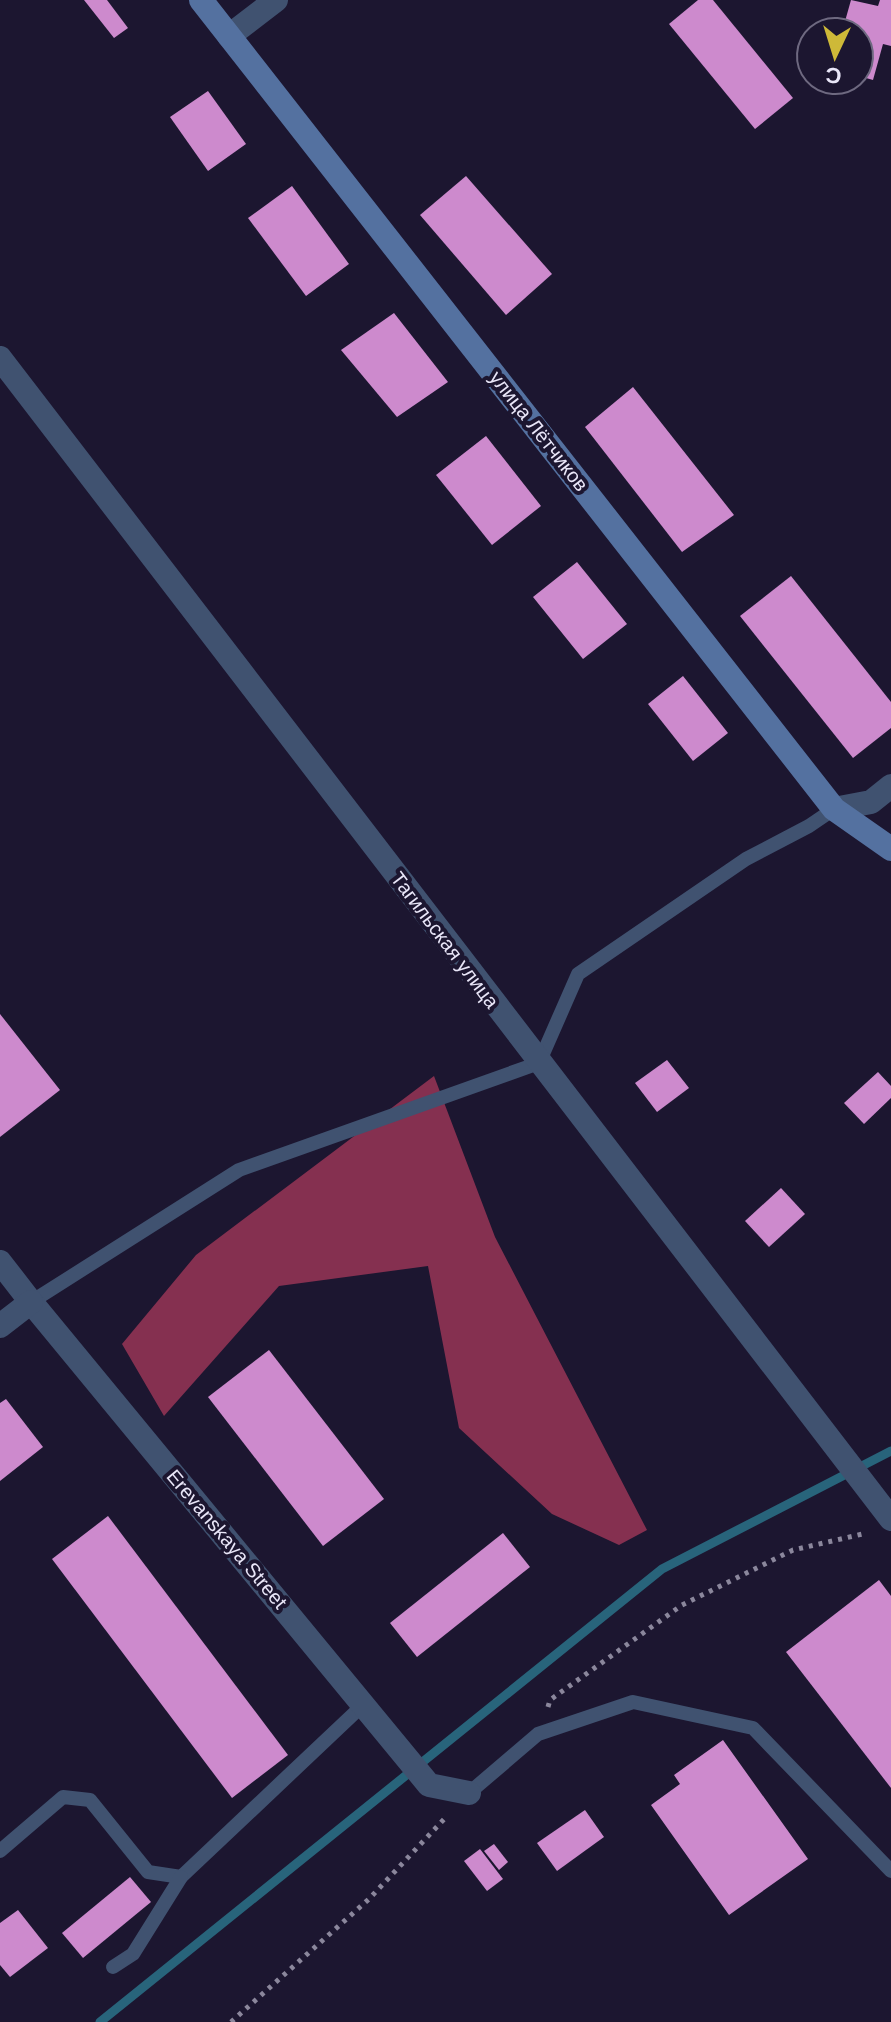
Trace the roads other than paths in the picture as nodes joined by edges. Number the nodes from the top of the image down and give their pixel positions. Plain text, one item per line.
1 (201, 0) edge
2 (276, 0) edge
3 (229, 36) junction
4 (0, 358) edge
5 (891, 786) edge
6 (834, 809) junction
7 (891, 849) edge
8 (539, 1063) junction
9 (0, 1262) edge
10 (31, 1302) junction
11 (0, 1326) edge
12 (884, 1525) edge
13 (363, 1705) junction
14 (469, 1793) joint
15 (0, 1851) edge
16 (891, 1871) edge
17 (181, 1877) junction
18 (113, 1967) dead end

1 - 3 main road, улица Лётчиков
2 - 3 street
3 - 6 main road, улица Лётчиков
4 - 8 street, Тагильская улица
5 - 6 street
6 - 7 main road, улица Лётчиков
6 - 8 lane
8 - 10 lane
8 - 12 street, Тагильская улица
9 - 10 street, Erevanskaya Street
10 - 11 street
10 - 13 street, Erevanskaya Street
13 - 14 street, Erevanskaya Street
13 - 17 lane
14 - 16 lane
15 - 17 lane
17 - 18 lane

